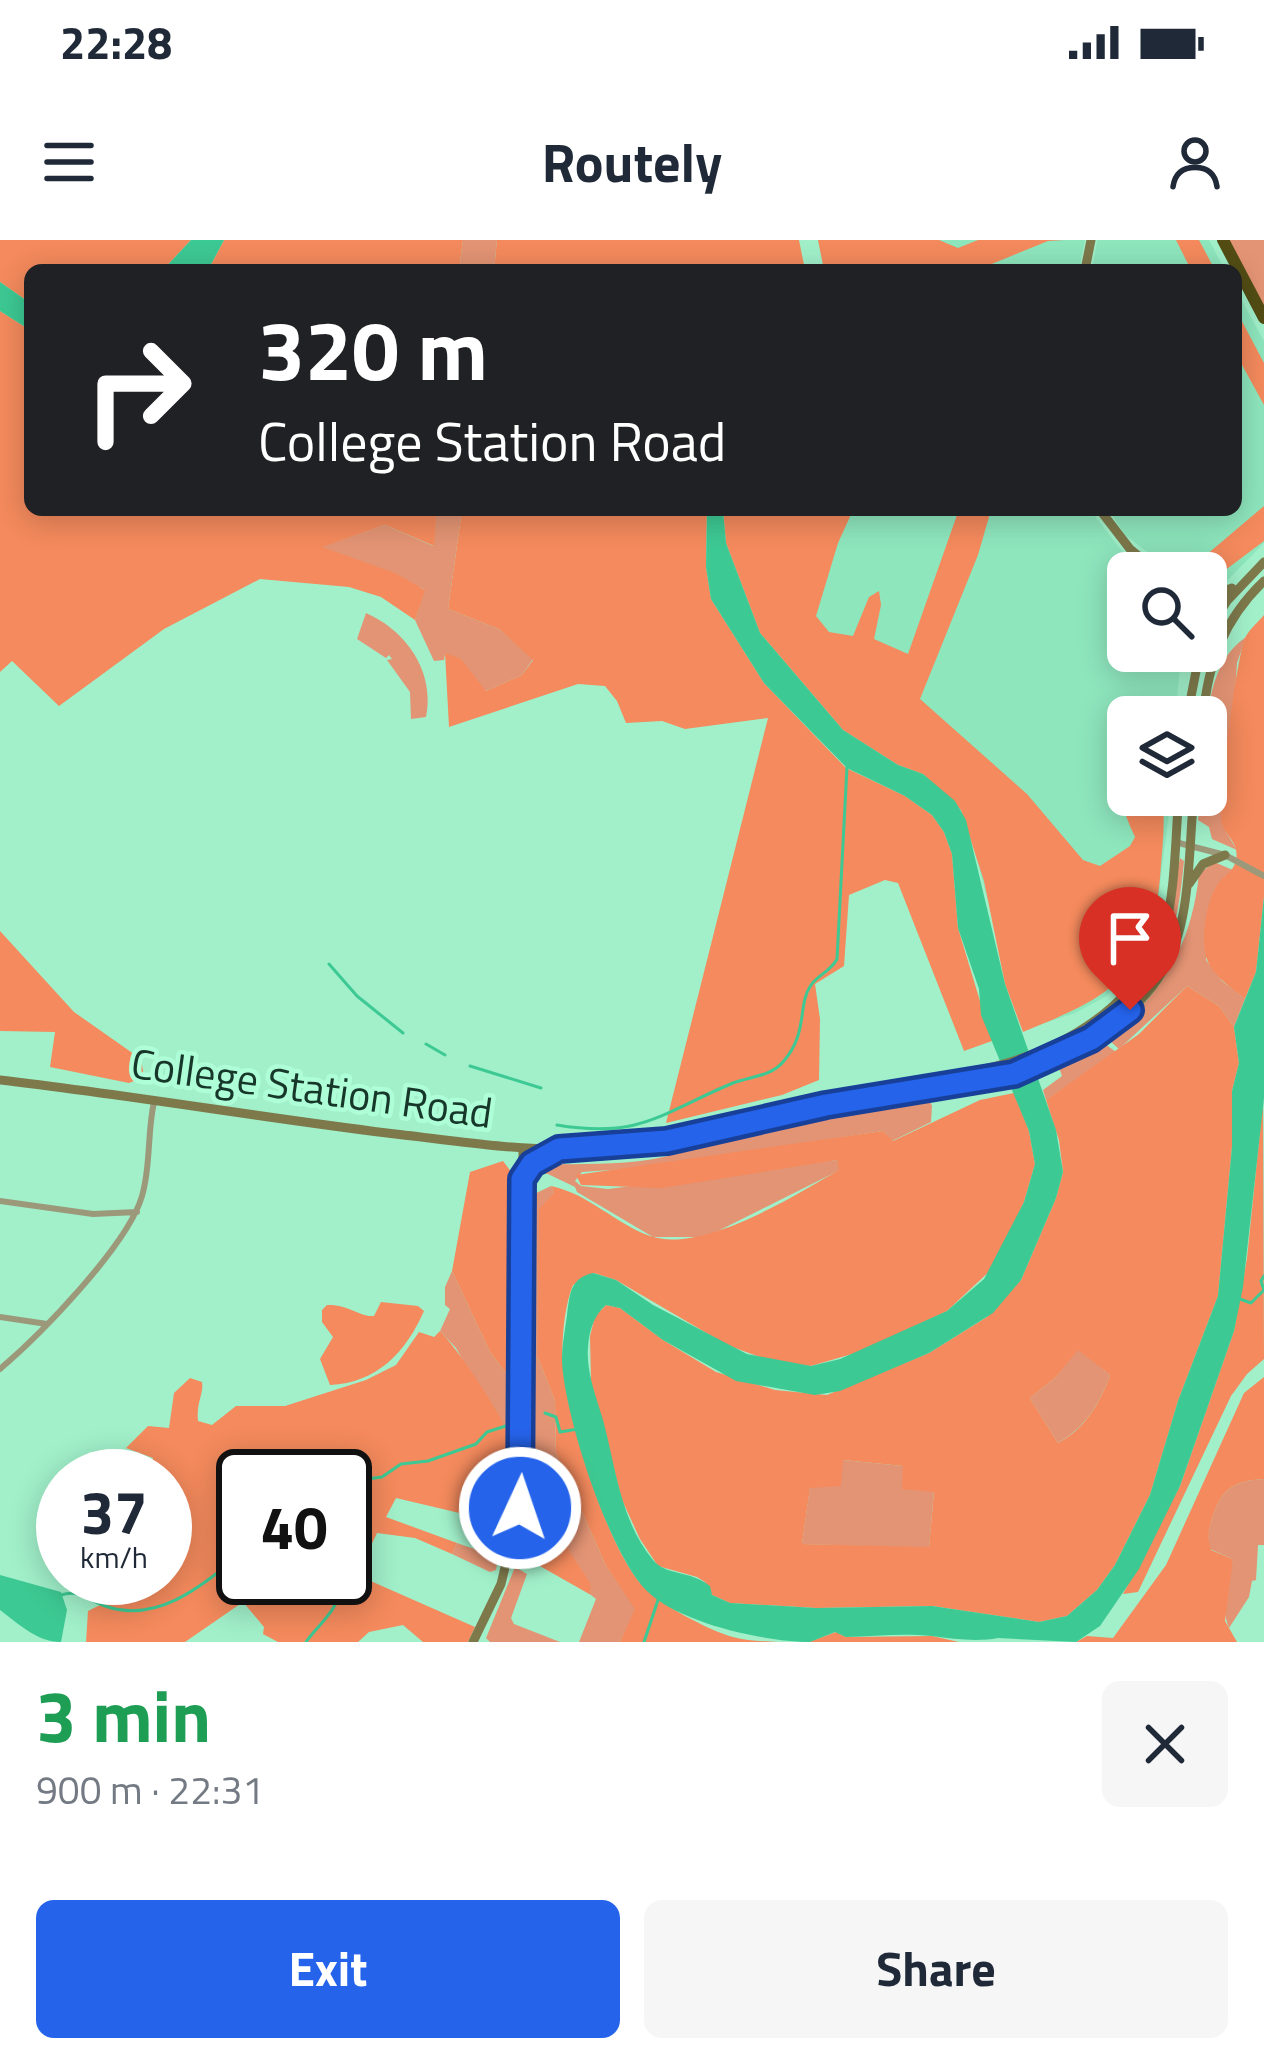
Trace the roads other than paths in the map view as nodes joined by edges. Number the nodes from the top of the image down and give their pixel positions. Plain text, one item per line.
1 (1242, 277) edge
2 (1264, 318) edge
3 (1105, 516) edge
4 (1134, 552) edge
5 (1264, 562) edge
6 (1264, 580) edge
7 (1242, 582) junction
8 (1227, 590) edge
9 (1227, 601) edge
10 (1229, 623) joint
11 (1206, 696) edge
12 (1177, 816) edge
13 (1192, 816) edge
14 (1175, 842) junction
15 (1189, 844) junction
16 (1225, 855) junction
17 (1264, 876) edge
18 (1186, 888) junction
19 (1059, 1050) junction
20 (0, 1080) edge
21 (154, 1099) junction
22 (523, 1149) junction
23 (559, 1149) junction
24 (522, 1179) junction
25 (0, 1201) edge
26 (137, 1212) junction
27 (0, 1317) edge
28 (47, 1324) junction
29 (0, 1370) edge
30 (473, 1642) edge

1 - 2 highway
3 - 4 main road
5 - 7 main road
6 - 10 main road
7 - 8 main road
7 - 9 main road
10 - 11 main road
12 - 14 main road, College Station Road
13 - 15 main road, College Station Road
14 - 15 street
14 - 19 main road, College Station Road
15 - 16 street
15 - 18 main road, College Station Road
16 - 17 street
16 - 18 main road
18 - 19 main road, College Station Road
19 - 23 main road, College Station Road
20 - 21 main road, College Station Road
21 - 22 main road, College Station Road
21 - 26 street
22 - 23 main road, College Station Road
22 - 24 main road
23 - 24 main road
24 - 30 main road
25 - 26 street
26 - 28 street
27 - 28 street
28 - 29 street

